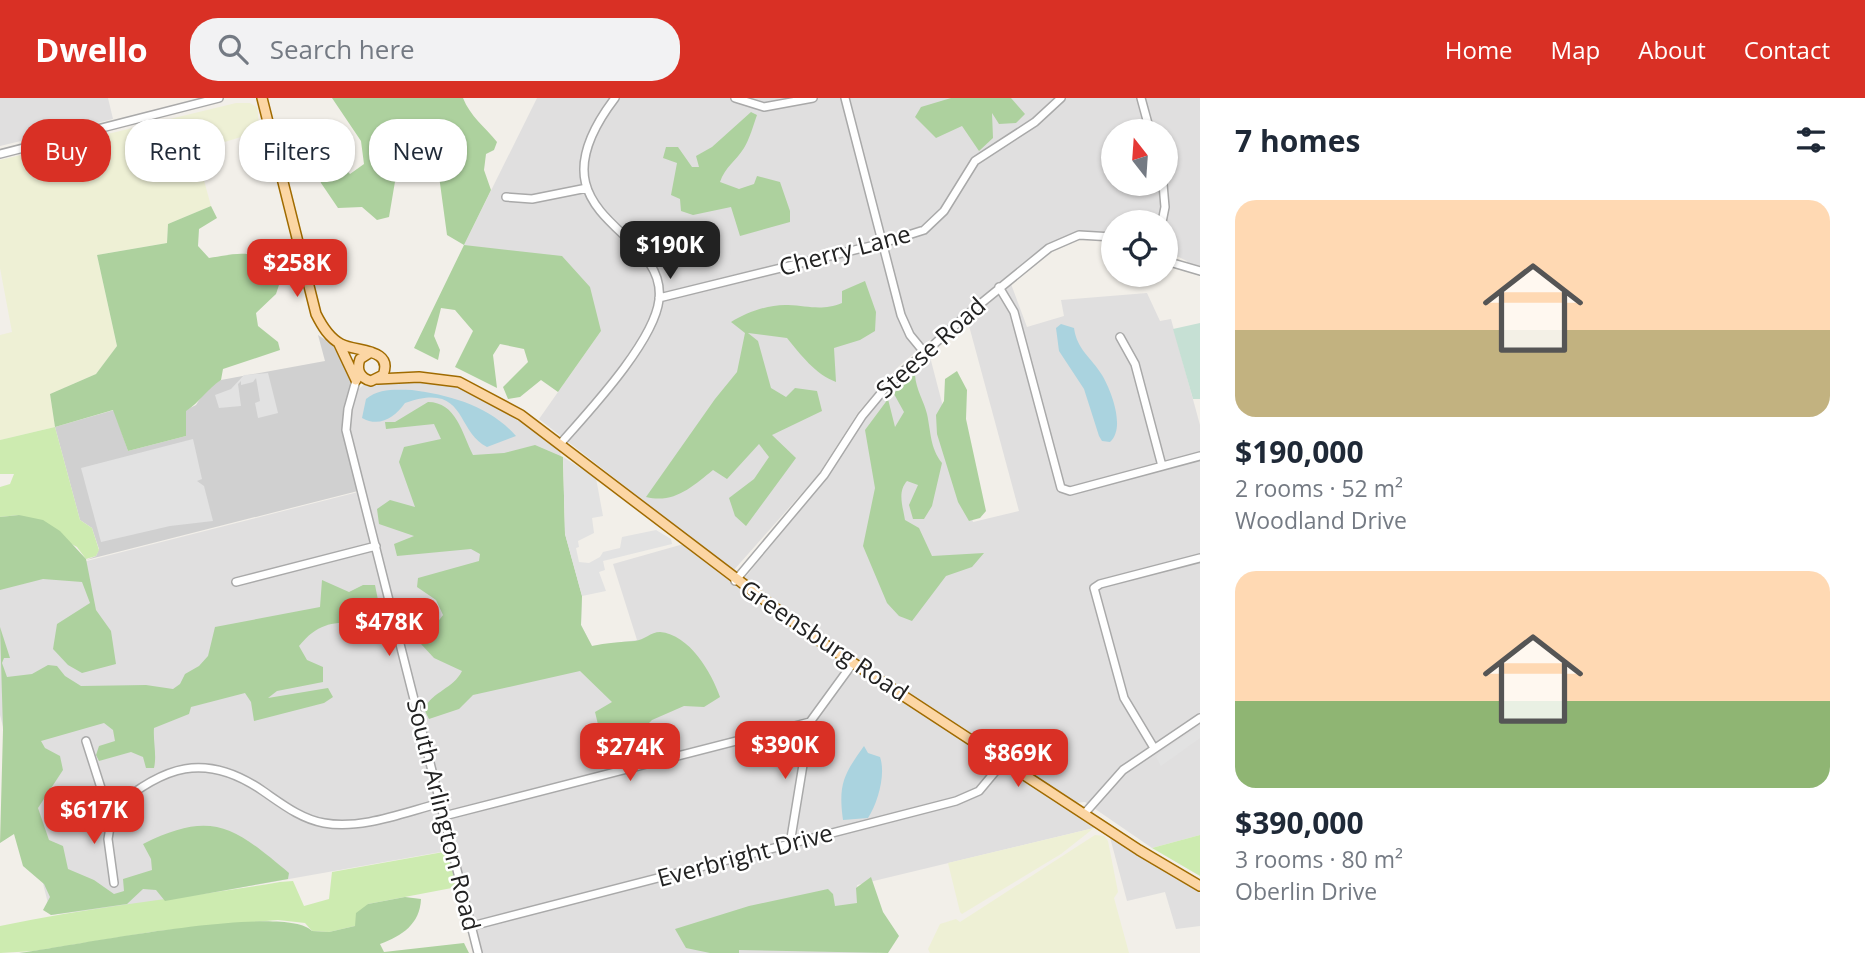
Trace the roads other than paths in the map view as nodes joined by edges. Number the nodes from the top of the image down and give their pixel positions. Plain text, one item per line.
1 (219, 98) edge
2 (262, 98) edge
3 (615, 98) edge
4 (735, 98) edge
5 (813, 98) edge
6 (845, 98) edge
7 (1061, 98) edge
8 (1142, 98) edge
9 (1147, 119) edge
10 (0, 154) edge
11 (587, 188) junction
12 (506, 198) dead end
13 (1101, 236) edge
14 (883, 243) junction
15 (1178, 265) edge
16 (1200, 271) edge
17 (999, 287) junction
18 (659, 298) junction
19 (1120, 337) dead end
20 (343, 345) junction
21 (371, 352) junction
22 (923, 352) junction
23 (386, 364) junction
24 (358, 368) junction
25 (402, 376) junction
26 (356, 380) junction
27 (375, 380) junction
28 (355, 392) junction
29 (560, 444) junction
30 (1200, 456) edge
31 (1162, 466) junction
32 (376, 546) junction
33 (1200, 558) edge
34 (736, 581) junction
35 (236, 582) dead end
36 (853, 663) junction
37 (1200, 718) edge
38 (810, 722) junction
39 (86, 741) dead end
40 (1154, 748) junction
41 (1004, 761) junction
42 (441, 803) junction
43 (113, 809) junction
44 (1084, 814) junction
45 (444, 816) junction
46 (790, 844) junction
47 (114, 883) dead end
48 (1200, 886) edge
49 (472, 926) junction
50 (478, 953) edge

1 - 10 street
2 - 20 main road
3 - 11 street
4 - 5 street
6 - 14 street
7 - 14 street, Cherry Lane
8 - 9 street
11 - 12 street
11 - 18 street
13 - 17 street, Steese Road
14 - 18 street, Cherry Lane
14 - 22 street
15 - 16 street
17 - 22 street, Steese Road
17 - 31 street
18 - 29 street
19 - 31 street
20 - 21 main road
20 - 24 main road
20 - 26 main road
21 - 23 main road
21 - 24 main road
22 - 34 street, Steese Road
23 - 25 main road
23 - 27 main road
24 - 26 street, South Arlington Road
24 - 27 main road
25 - 27 main road
25 - 29 main road, Greensburg Road
26 - 28 street, South Arlington Road
27 - 28 street
28 - 32 street, South Arlington Road
29 - 34 main road, Greensburg Road
30 - 31 street
32 - 35 street
32 - 42 street, South Arlington Road
33 - 40 street
34 - 36 main road, Greensburg Road
36 - 38 street
36 - 41 main road, Greensburg Road
37 - 40 street
38 - 45 street
38 - 46 street
39 - 43 street
40 - 44 street
41 - 44 main road, Greensburg Road
41 - 46 street, Everbright Drive
42 - 43 street
42 - 45 street, South Arlington Road
43 - 47 street
44 - 48 main road, Greensburg Road
45 - 49 street, South Arlington Road
46 - 49 street, Everbright Drive
49 - 50 street, South Arlington Road

